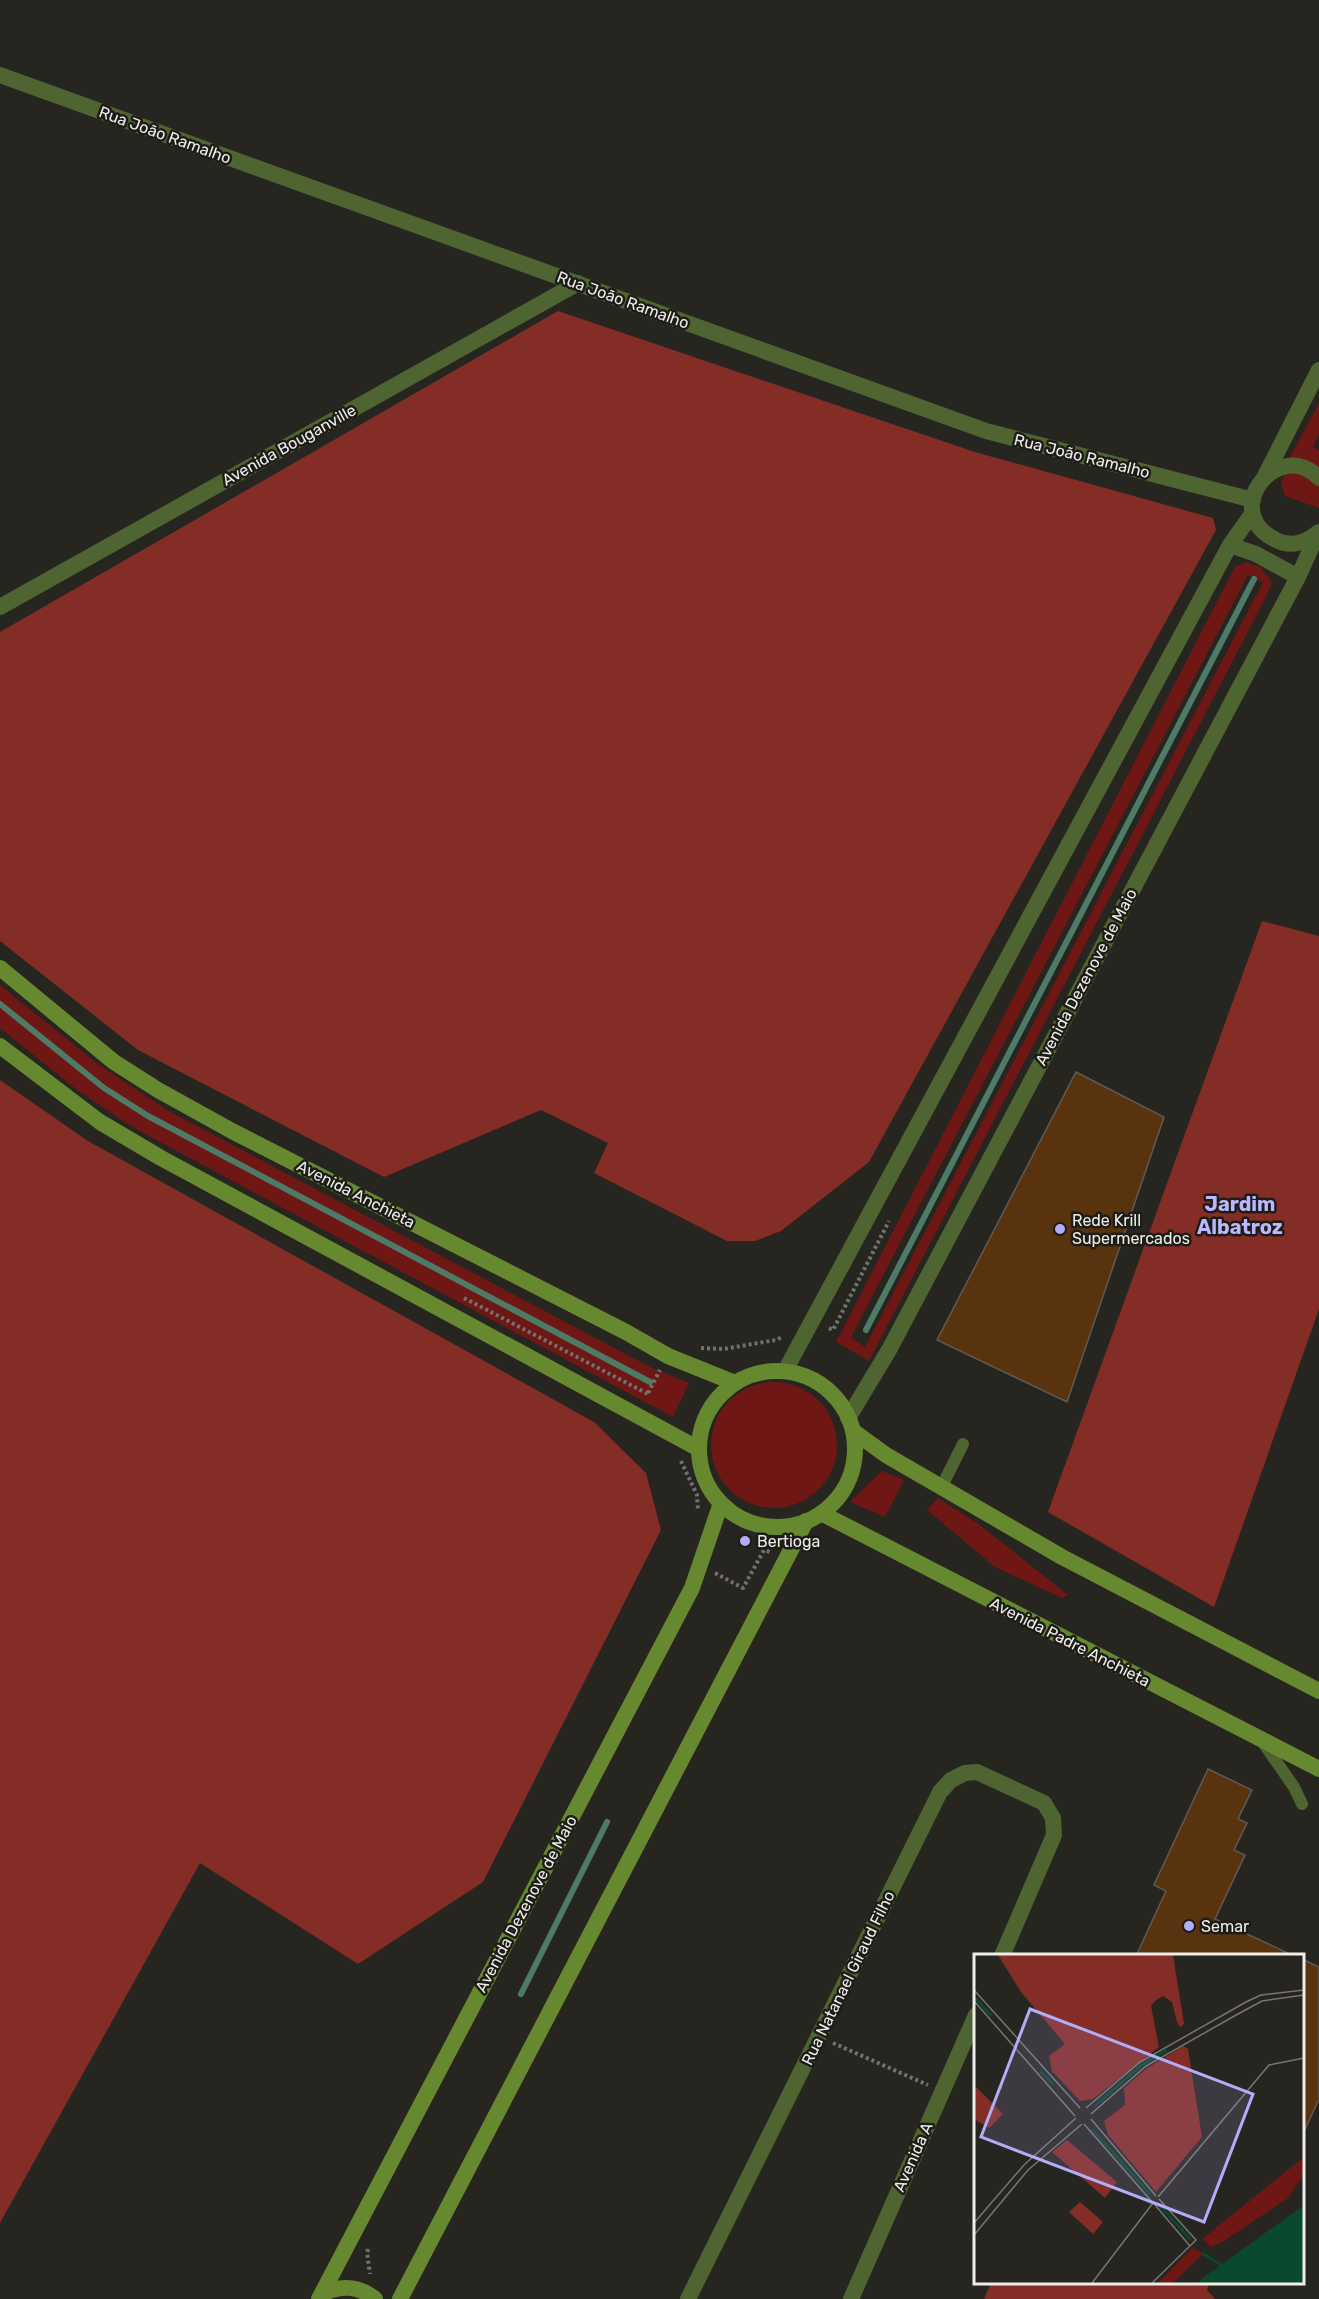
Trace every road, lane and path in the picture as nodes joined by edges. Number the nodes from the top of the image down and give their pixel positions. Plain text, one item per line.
1 (0, 75) edge
2 (578, 283) junction
3 (1319, 370) edge
4 (1265, 477) junction
5 (1319, 478) edge
6 (1252, 507) junction
7 (1318, 533) edge
8 (1230, 545) junction
9 (1298, 577) junction
10 (0, 608) edge
11 (0, 968) edge
12 (0, 1046) edge
13 (785, 1371) junction
14 (735, 1383) junction
15 (850, 1424) junction
16 (963, 1444) dead end
17 (699, 1449) junction
18 (942, 1486) junction
19 (721, 1503) junction
20 (814, 1517) junction
21 (786, 1558) junction
22 (709, 1578) dead end
23 (1319, 1691) edge
24 (1262, 1740) junction
25 (1319, 1769) edge
26 (1302, 1804) dead end
27 (1003, 1954) edge
28 (974, 2017) edge
29 (818, 2037) junction
30 (942, 2091) junction
31 (372, 2242) dead end
32 (370, 2277) dead end
33 (320, 2296) edge
34 (375, 2299) edge
35 (400, 2299) edge
36 (688, 2299) edge
37 (850, 2299) edge

1 - 2 street, Rua João Ramalho
2 - 6 street, Rua João Ramalho
2 - 10 street, Avenida Bouganville
3 - 4 street
4 - 5 street
4 - 6 street
6 - 7 street
6 - 8 street
7 - 9 street, Avenida Dezenove de Maio
8 - 9 street
8 - 13 street
9 - 15 street, Avenida Dezenove de Maio
11 - 14 main road, Avenida Anchieta
12 - 17 main road
13 - 14 main road
13 - 15 main road
14 - 17 main road
15 - 18 main road
15 - 20 main road
16 - 18 lane
17 - 19 main road
18 - 23 main road
19 - 20 main road
19 - 33 main road, Avenida Dezenove de Maio
20 - 21 main road
20 - 24 main road, Avenida Padre Anchieta
21 - 22 path
21 - 35 main road
24 - 25 main road, Avenida Padre Anchieta
24 - 26 lane
27 - 29 street, Rua Natanael Giraud Filho
28 - 30 street, Avenida A
29 - 30 path
29 - 36 street, Rua Natanael Giraud Filho
30 - 37 street, Avenida A
31 - 32 path
33 - 34 main road

